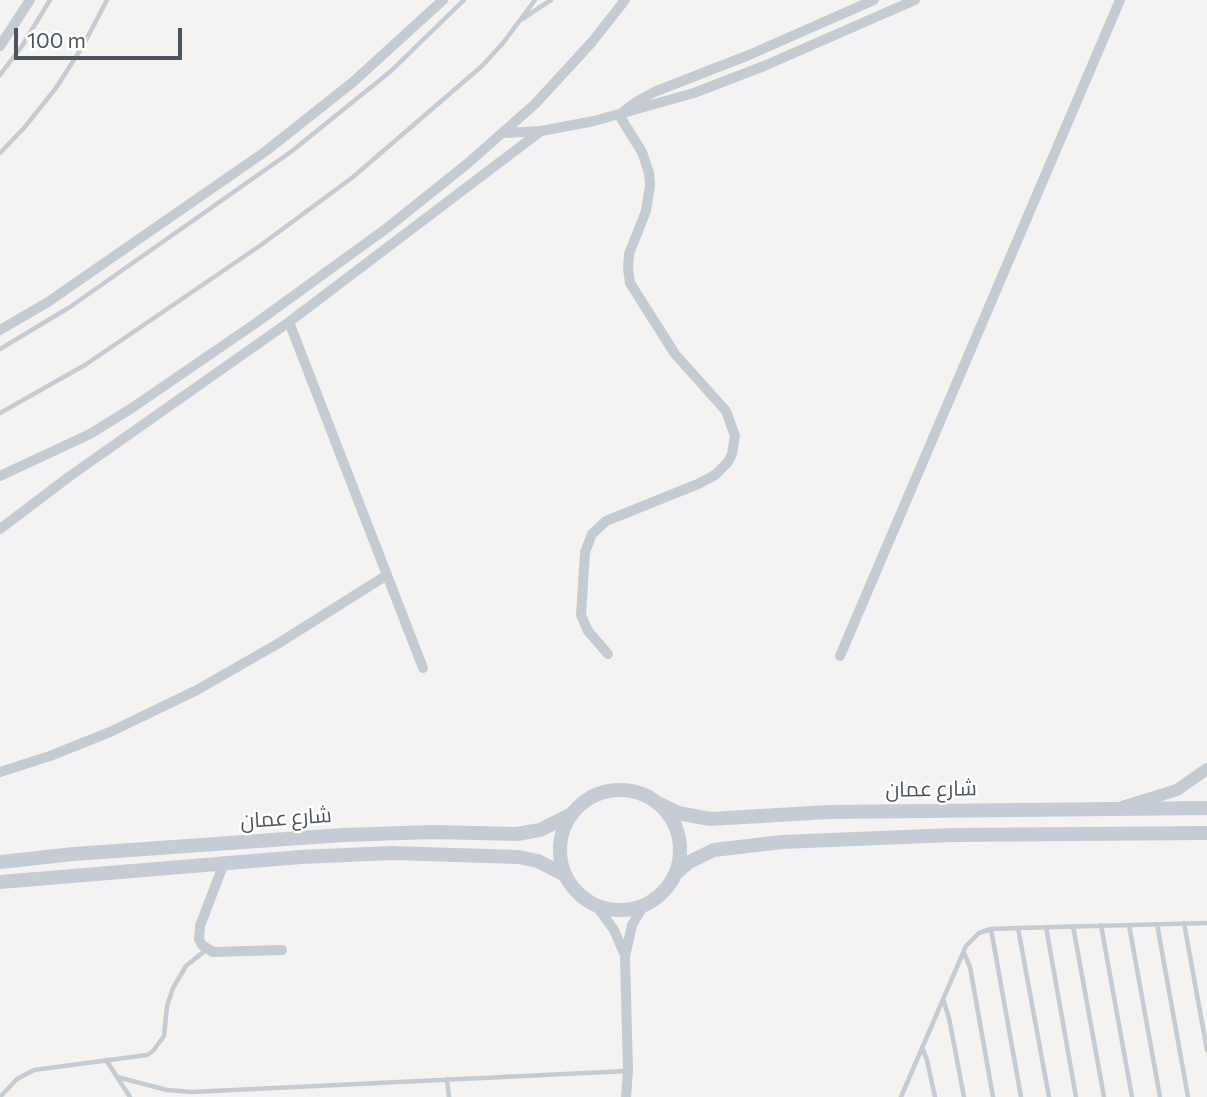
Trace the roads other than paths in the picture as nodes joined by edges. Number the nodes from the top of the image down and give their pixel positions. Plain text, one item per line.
1 (30, 0) edge
2 (50, 0) edge
3 (107, 0) edge
4 (443, 0) edge
5 (464, 0) edge
6 (535, 0) edge
7 (551, 0) edge
8 (625, 0) edge
9 (874, 0) edge
10 (915, 0) edge
11 (1120, 0) edge
12 (521, 20) junction
13 (0, 46) edge
14 (0, 75) edge
15 (619, 115) junction
16 (541, 131) junction
17 (504, 133) junction
18 (0, 153) edge
19 (289, 323) junction
20 (0, 330) edge
21 (0, 349) edge
22 (0, 413) edge
23 (0, 476) edge
24 (0, 529) edge
25 (387, 575) junction
26 (608, 654) dead end
27 (840, 656) dead end
28 (423, 668) dead end
29 (1207, 769) edge
30 (0, 772) edge
31 (658, 803) junction
32 (1207, 808) edge
33 (1119, 809) junction
34 (572, 814) junction
35 (1207, 833) edge
36 (0, 862) edge
37 (224, 863) junction
38 (675, 874) junction
39 (565, 875) junction
40 (0, 882) edge
41 (596, 905) junction
42 (644, 905) junction
43 (1184, 923) junction
44 (1207, 923) edge
45 (1157, 924) junction
46 (1101, 925) junction
47 (1129, 925) junction
48 (1073, 926) junction
49 (1046, 927) junction
50 (1018, 928) junction
51 (991, 929) junction
52 (207, 949) junction
53 (282, 950) dead end
54 (963, 952) junction
55 (625, 957) junction
56 (943, 999) junction
57 (922, 1047) junction
58 (1207, 1050) edge
59 (106, 1060) junction
60 (628, 1071) junction
61 (117, 1077) junction
62 (447, 1079) junction
63 (0, 1097) edge
64 (130, 1097) edge
65 (449, 1097) edge
66 (626, 1097) edge
67 (901, 1097) edge
68 (935, 1097) edge
69 (964, 1097) edge
70 (993, 1097) edge
71 (1021, 1097) edge
72 (1049, 1097) edge
73 (1076, 1097) edge
74 (1104, 1097) edge
75 (1132, 1097) edge
76 (1160, 1097) edge
77 (1188, 1097) edge

1 - 13 street
2 - 14 lane
3 - 18 lane
4 - 20 street
5 - 21 lane
6 - 12 lane
7 - 12 lane
8 - 17 street
9 - 15 street
10 - 15 street
11 - 27 street
12 - 22 lane
15 - 16 street
15 - 26 street
16 - 17 street
16 - 19 street
17 - 23 street
19 - 24 street
19 - 25 street
25 - 28 street
25 - 30 street
29 - 33 street
31 - 33 main road, شارع عمان
31 - 34 main road
31 - 38 main road
32 - 33 main road, شارع عمان
34 - 36 main road, شارع عمان
34 - 39 main road
35 - 38 main road
37 - 39 main road, شارع عمان
37 - 40 main road, شارع عمان
37 - 52 street
38 - 42 main road
39 - 41 main road
41 - 42 main road
41 - 55 street
42 - 55 street
43 - 44 lane
43 - 45 lane
43 - 58 lane
45 - 47 lane
45 - 77 lane
46 - 47 lane
46 - 48 lane
46 - 75 lane
47 - 76 lane
48 - 49 lane
48 - 74 lane
49 - 50 lane
49 - 73 lane
50 - 51 lane
50 - 72 lane
51 - 54 lane
51 - 71 lane
52 - 53 street
52 - 59 lane
54 - 56 lane
54 - 70 lane
55 - 60 street
56 - 57 lane
56 - 69 lane
57 - 67 lane
57 - 68 lane
59 - 61 lane
59 - 63 lane
60 - 62 lane
60 - 66 street
61 - 62 lane
61 - 64 lane
62 - 65 lane

